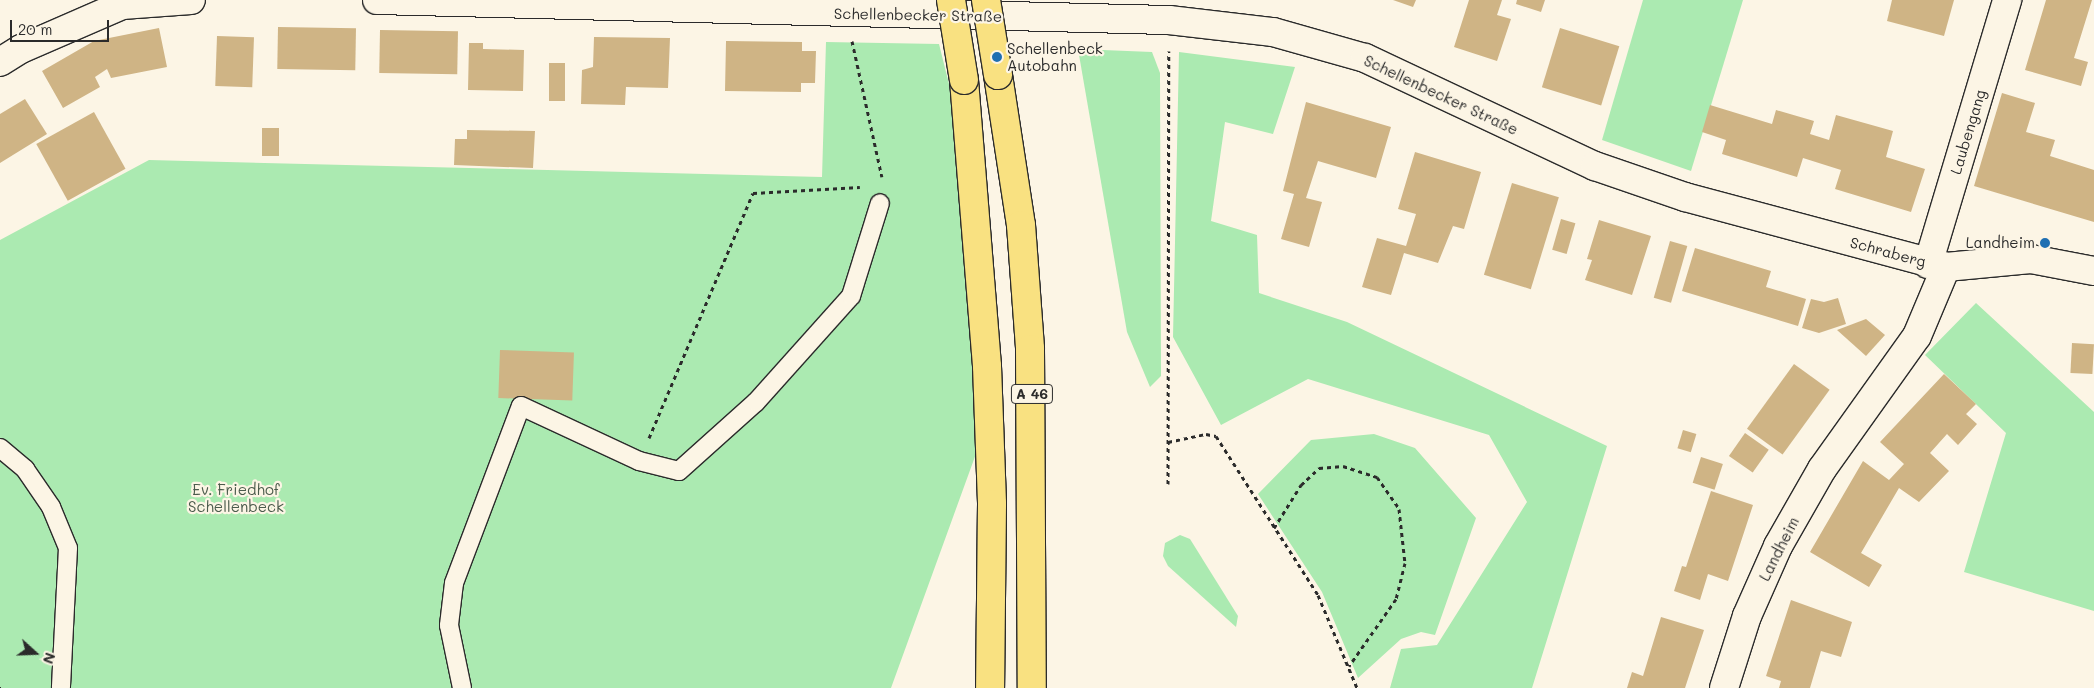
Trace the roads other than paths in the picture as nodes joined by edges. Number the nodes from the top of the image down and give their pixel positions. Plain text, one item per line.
1 (191, 0) edge
2 (377, 0) edge
3 (951, 0) edge
4 (986, 0) edge
5 (2007, 0) edge
6 (626, 4) edge
7 (1100, 9) edge
8 (0, 62) edge
9 (1685, 197) joint
10 (880, 203) dead end
11 (1937, 265) junction
12 (2094, 271) edge
13 (0, 448) edge
14 (61, 688) edge
15 (462, 688) edge
16 (990, 688) edge
17 (1032, 688) edge
18 (1724, 688) edge

1 - 8 street
2 - 6 street, Schellenbecker Straße
3 - 16 highway, A 46, bridge
4 - 17 highway, A 46, bridge
5 - 11 street, Laubengang
6 - 7 street, Schellenbecker Straße
7 - 9 street, Schellenbecker Straße
9 - 11 street, Schraberg
10 - 15 lane
11 - 12 street, Schraberg
11 - 18 street, Landheim
13 - 14 lane

